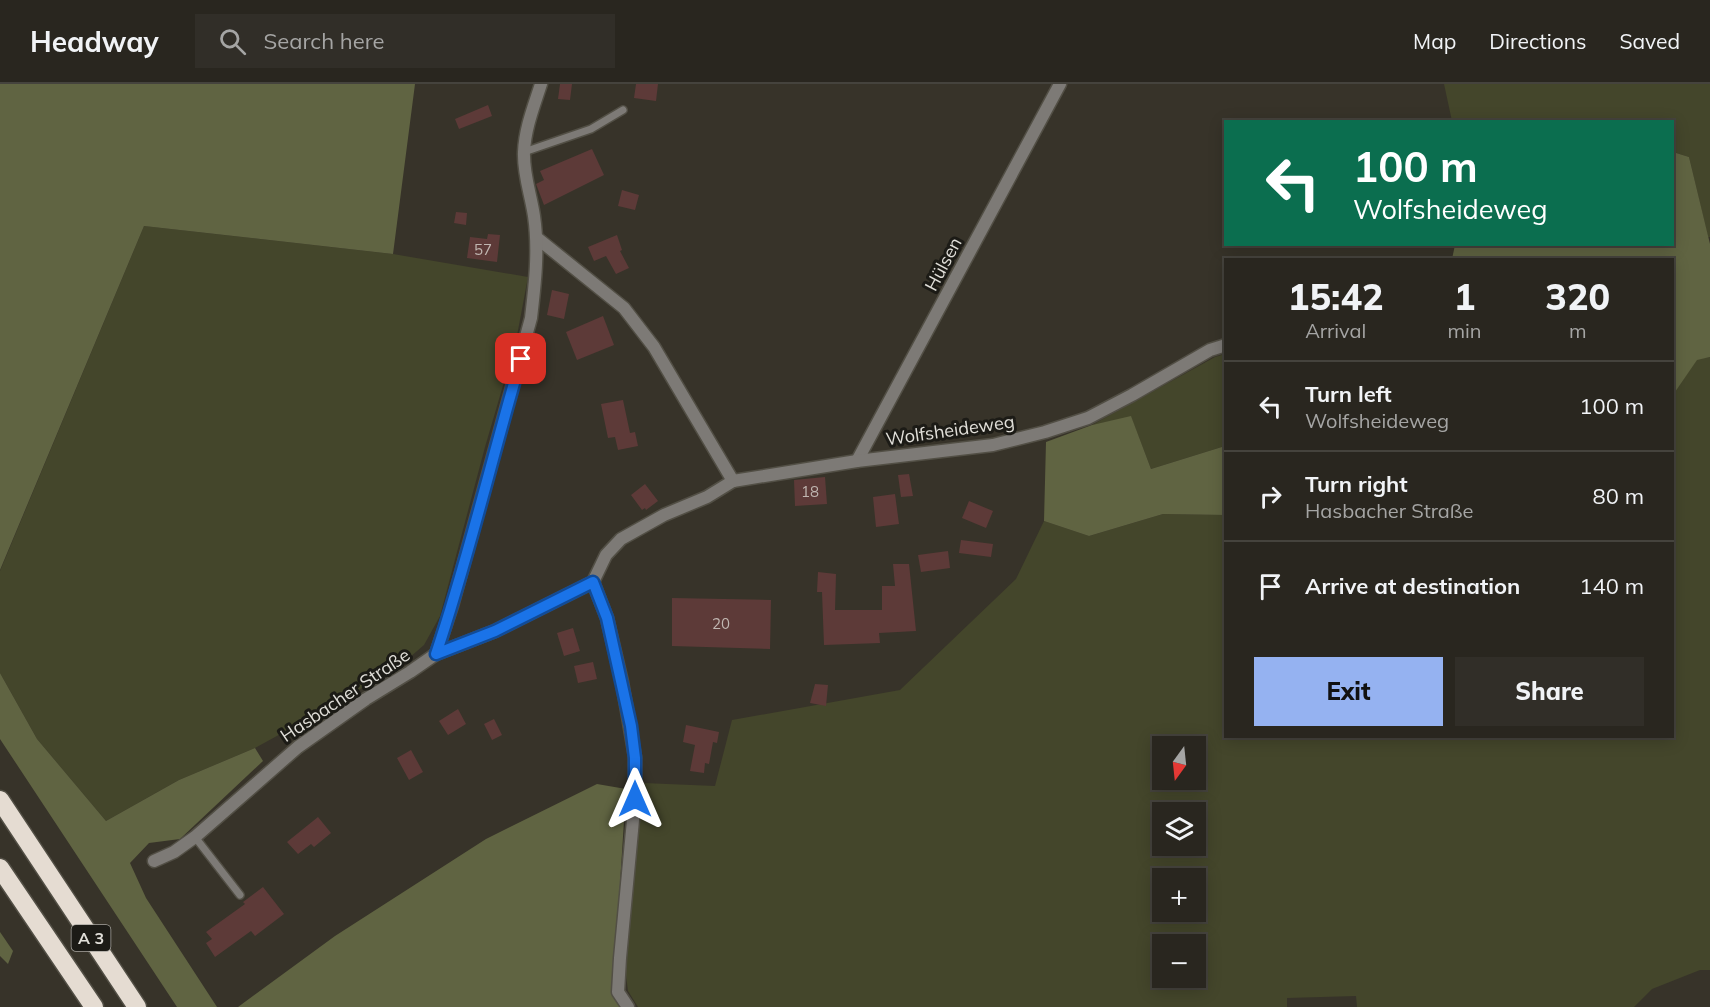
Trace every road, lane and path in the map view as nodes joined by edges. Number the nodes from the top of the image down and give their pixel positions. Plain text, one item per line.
1 (541, 84) edge
2 (1060, 84) edge
3 (624, 110) dead end
4 (524, 152) junction
5 (537, 238) junction
6 (1224, 346) edge
7 (857, 461) junction
8 (733, 481) junction
9 (593, 582) junction
10 (436, 654) junction
11 (0, 800) edge
12 (195, 837) junction
13 (154, 861) dead end
14 (0, 868) edge
15 (240, 895) dead end
16 (94, 1007) edge
17 (137, 1007) edge
18 (628, 1007) edge

1 - 4 street, Hasbacher Straße
2 - 7 street, Hülsen
3 - 4 lane
4 - 5 street, Hasbacher Straße
5 - 8 street
5 - 10 street, Hasbacher Straße
6 - 7 street, Wolfsheideweg
7 - 8 street, Wolfsheideweg
8 - 9 street, Wolfsheideweg
9 - 10 street
9 - 18 street
10 - 12 street, Hasbacher Straße
11 - 17 highway, A 3
12 - 13 street, Hasbacher Straße
12 - 15 lane
14 - 16 highway, A 3

